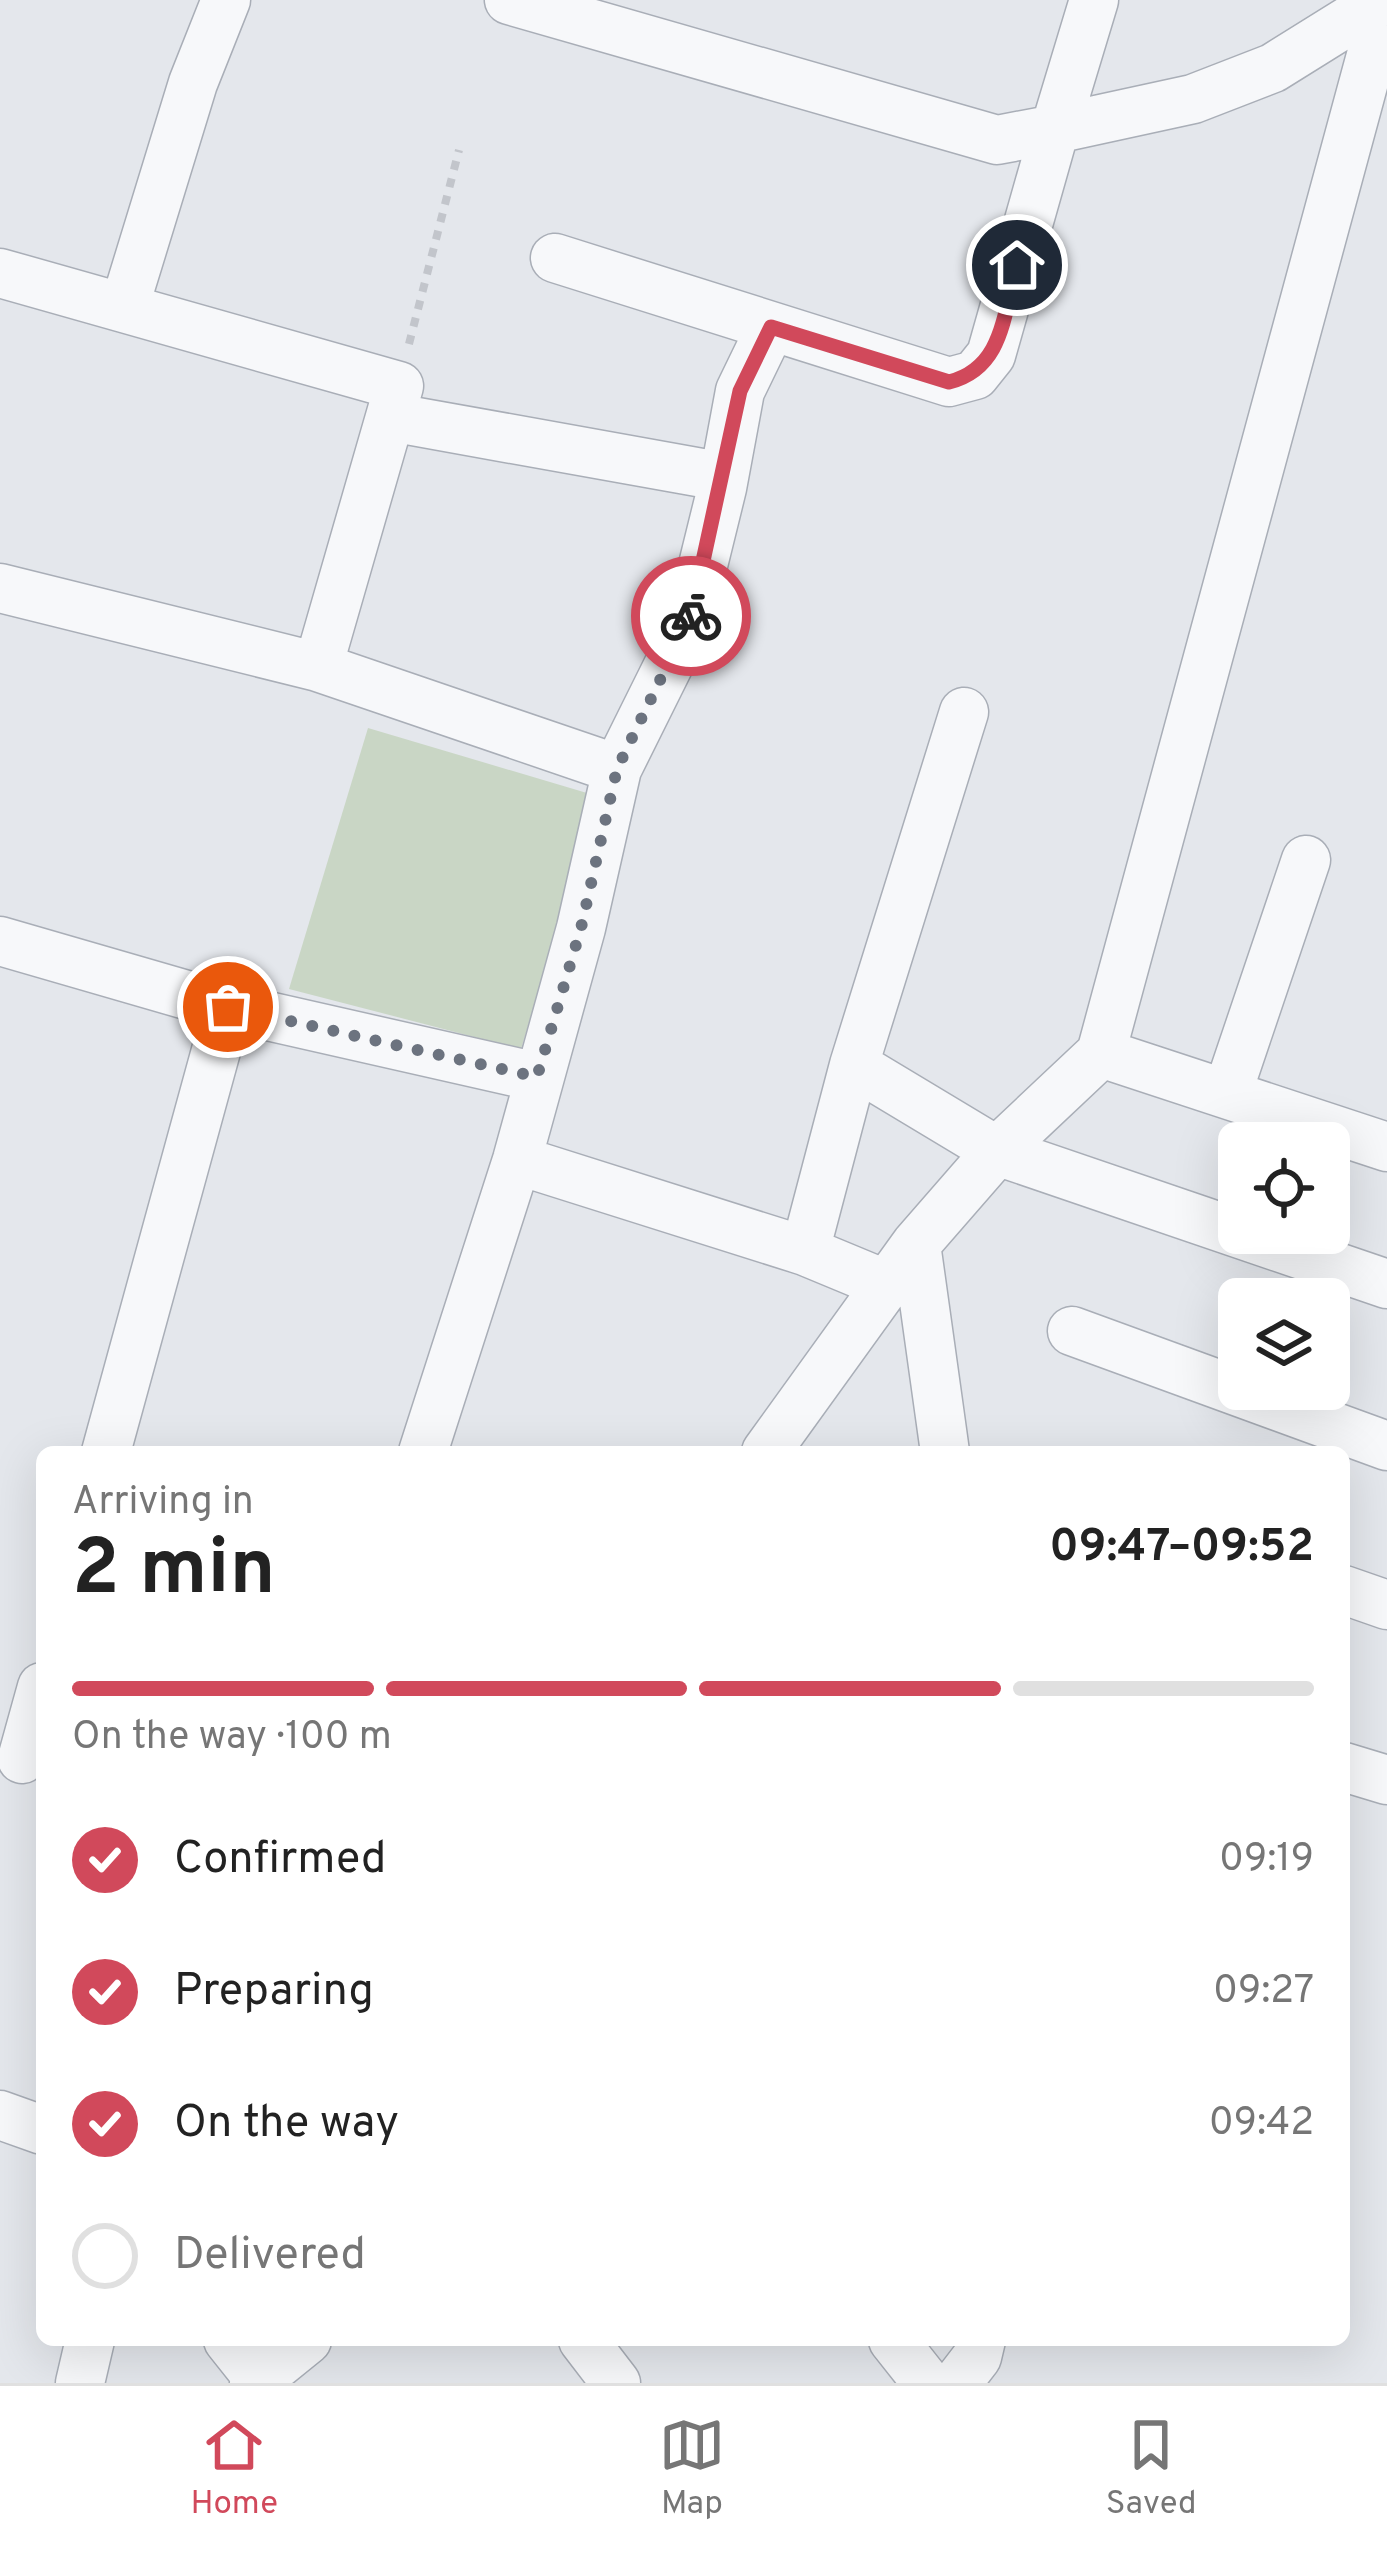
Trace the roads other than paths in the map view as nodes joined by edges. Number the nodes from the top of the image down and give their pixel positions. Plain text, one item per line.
1 (226, 0) edge
2 (509, 0) edge
3 (1094, 0) edge
4 (1384, 0) edge
5 (1055, 129) junction
6 (555, 258) dead end
7 (0, 273) edge
8 (124, 308) junction
9 (771, 327) junction
10 (394, 402) junction
11 (722, 488) junction
12 (0, 588) edge
13 (318, 667) junction
14 (964, 712) dead end
15 (617, 769) junction
16 (1306, 860) dead end
17 (0, 941) edge
18 (228, 1007) junction
19 (1101, 1053) junction
20 (854, 1066) junction
21 (537, 1077) junction
22 (1227, 1094) junction
23 (1387, 1147) edge
24 (997, 1150) junction
25 (517, 1160) junction
26 (916, 1244) junction
27 (805, 1251) junction
28 (1387, 1284) edge
29 (887, 1285) junction
30 (1072, 1331) dead end
31 (108, 1446) edge
32 (425, 1446) edge
33 (770, 1446) edge
34 (944, 1446) edge
35 (1387, 1446) edge
36 (1350, 1592) edge
37 (1387, 1605) edge
38 (36, 1708) edge
39 (21, 1760) edge
40 (1350, 1769) edge
41 (1387, 1780) edge
42 (0, 2114) edge
43 (36, 2128) edge
44 (89, 2346) edge
45 (232, 2346) edge
46 (300, 2346) edge
47 (898, 2346) edge
48 (979, 2346) edge
49 (256, 2381) edge
50 (80, 2383) edge
51 (927, 2383) edge
52 (957, 2383) edge

1 - 8 street
2 - 5 street
3 - 5 street
4 - 5 street
4 - 19 street
5 - 9 street
6 - 9 street
7 - 8 street
8 - 10 street
9 - 11 street
10 - 11 street
10 - 13 street
11 - 15 street
12 - 13 street
13 - 15 street
14 - 20 street
15 - 21 street
16 - 22 street
17 - 18 street
18 - 21 street
18 - 31 street
19 - 22 street
19 - 24 street
20 - 24 street
20 - 27 street
21 - 25 street
22 - 23 street
24 - 26 street
24 - 28 street
25 - 27 street
25 - 32 street
26 - 29 street
26 - 34 street
27 - 29 street
29 - 33 street
30 - 35 street
36 - 37 street
38 - 39 street
40 - 41 street
42 - 43 street
44 - 50 street
45 - 49 street
46 - 49 street
47 - 51 street
48 - 52 street

